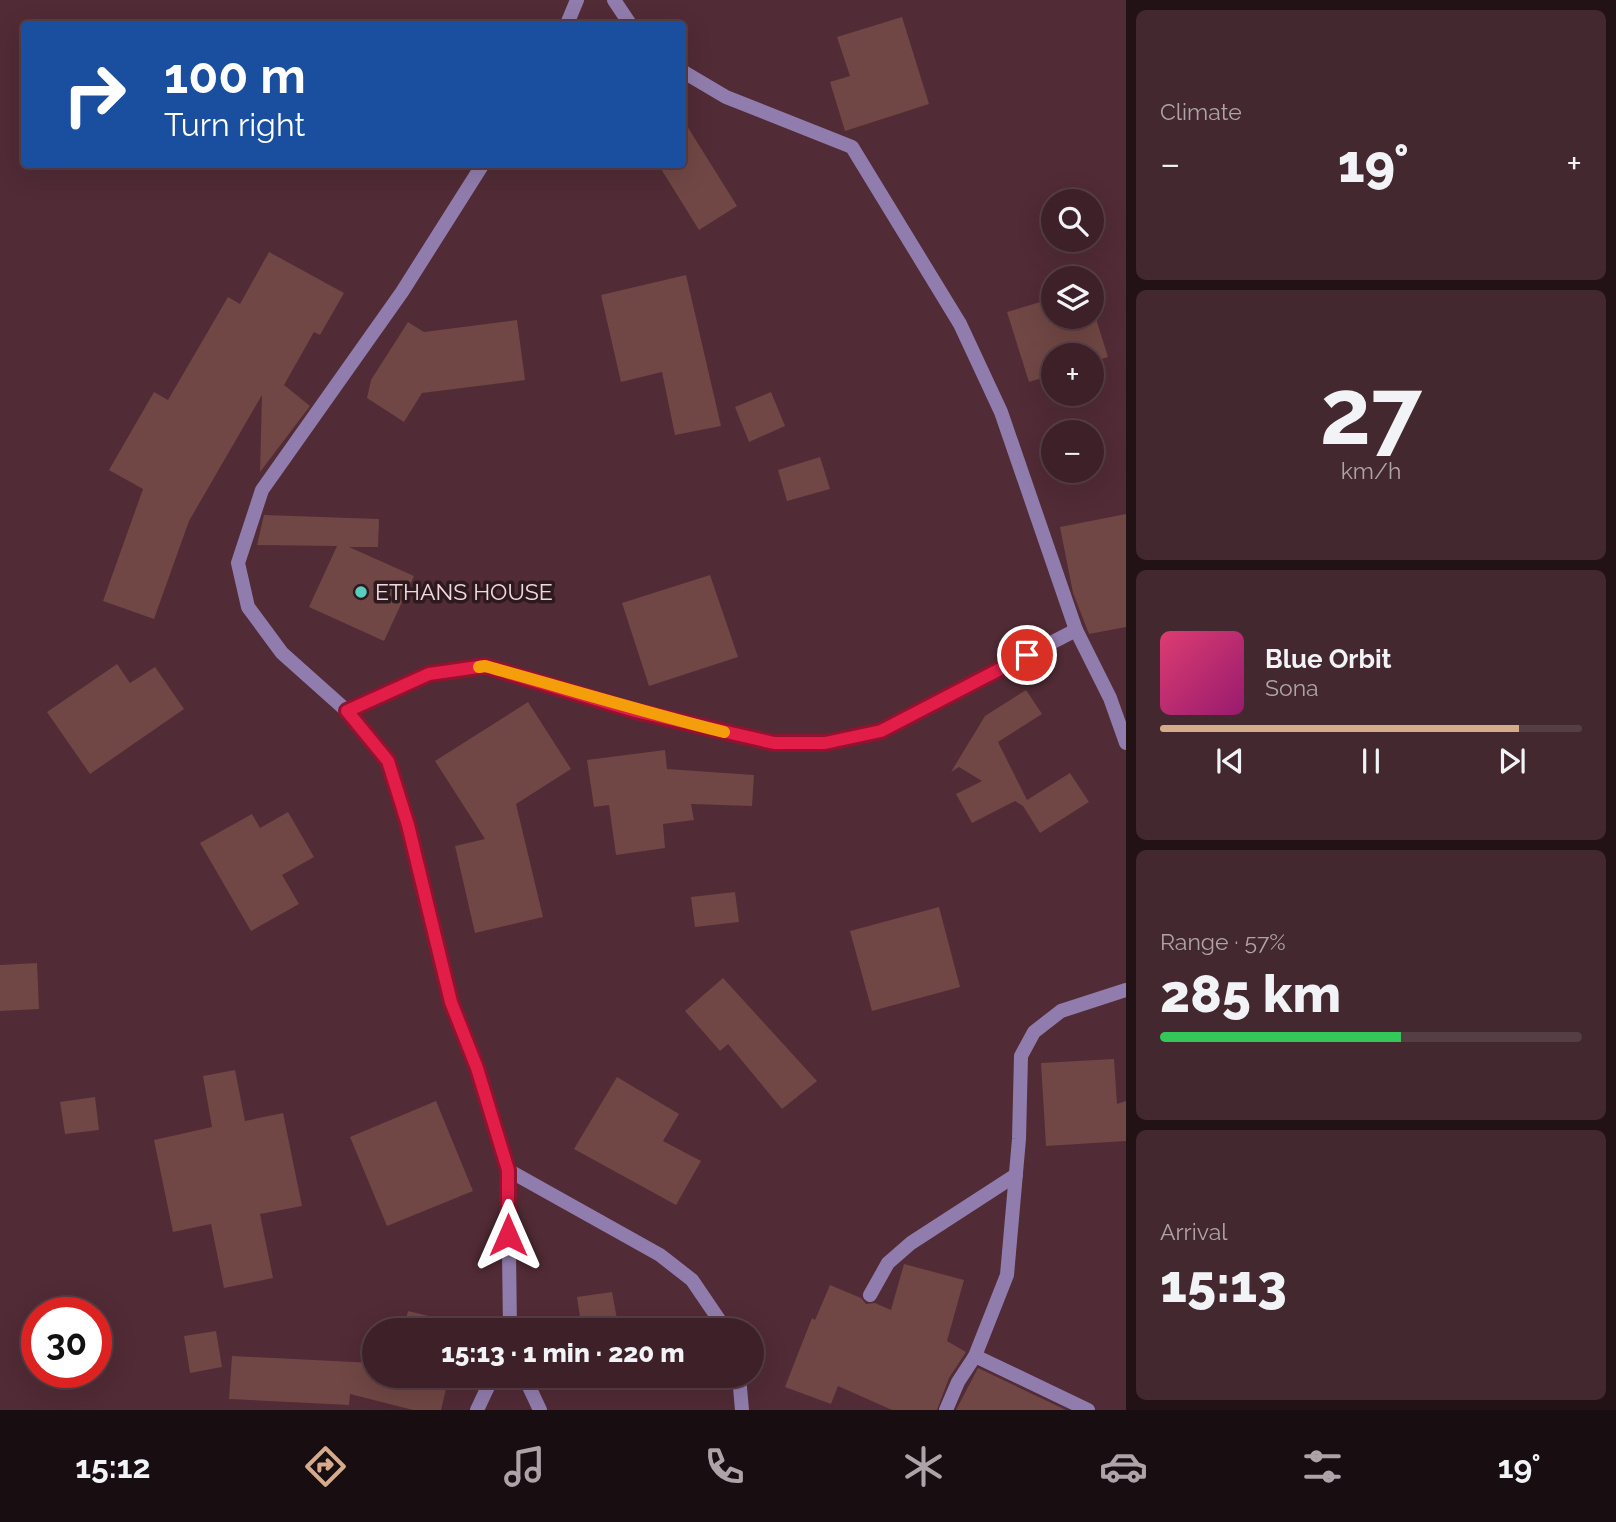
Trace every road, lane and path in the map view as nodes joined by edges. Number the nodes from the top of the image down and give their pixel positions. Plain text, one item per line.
1 (577, 0) edge
2 (614, 0) edge
3 (568, 21) edge
4 (628, 21) edge
5 (686, 73) edge
6 (480, 168) edge
7 (1076, 630) junction
8 (347, 711) junction
9 (1126, 743) edge
10 (1126, 990) edge
11 (508, 1170) junction
12 (1016, 1175) junction
13 (870, 1295) dead end
14 (510, 1318) edge
15 (718, 1318) edge
16 (975, 1356) junction
17 (487, 1388) edge
18 (530, 1388) edge
19 (740, 1388) edge
20 (477, 1410) edge
21 (540, 1410) edge
22 (742, 1410) edge
23 (946, 1410) edge
24 (1088, 1410) edge

1 - 3 street
2 - 4 street
5 - 7 street
6 - 8 street
7 - 8 street
7 - 9 street
8 - 11 street
10 - 12 street
11 - 14 street
11 - 15 street
12 - 13 street
12 - 16 street
16 - 23 street
16 - 24 street
17 - 20 street
18 - 21 street
19 - 22 street

